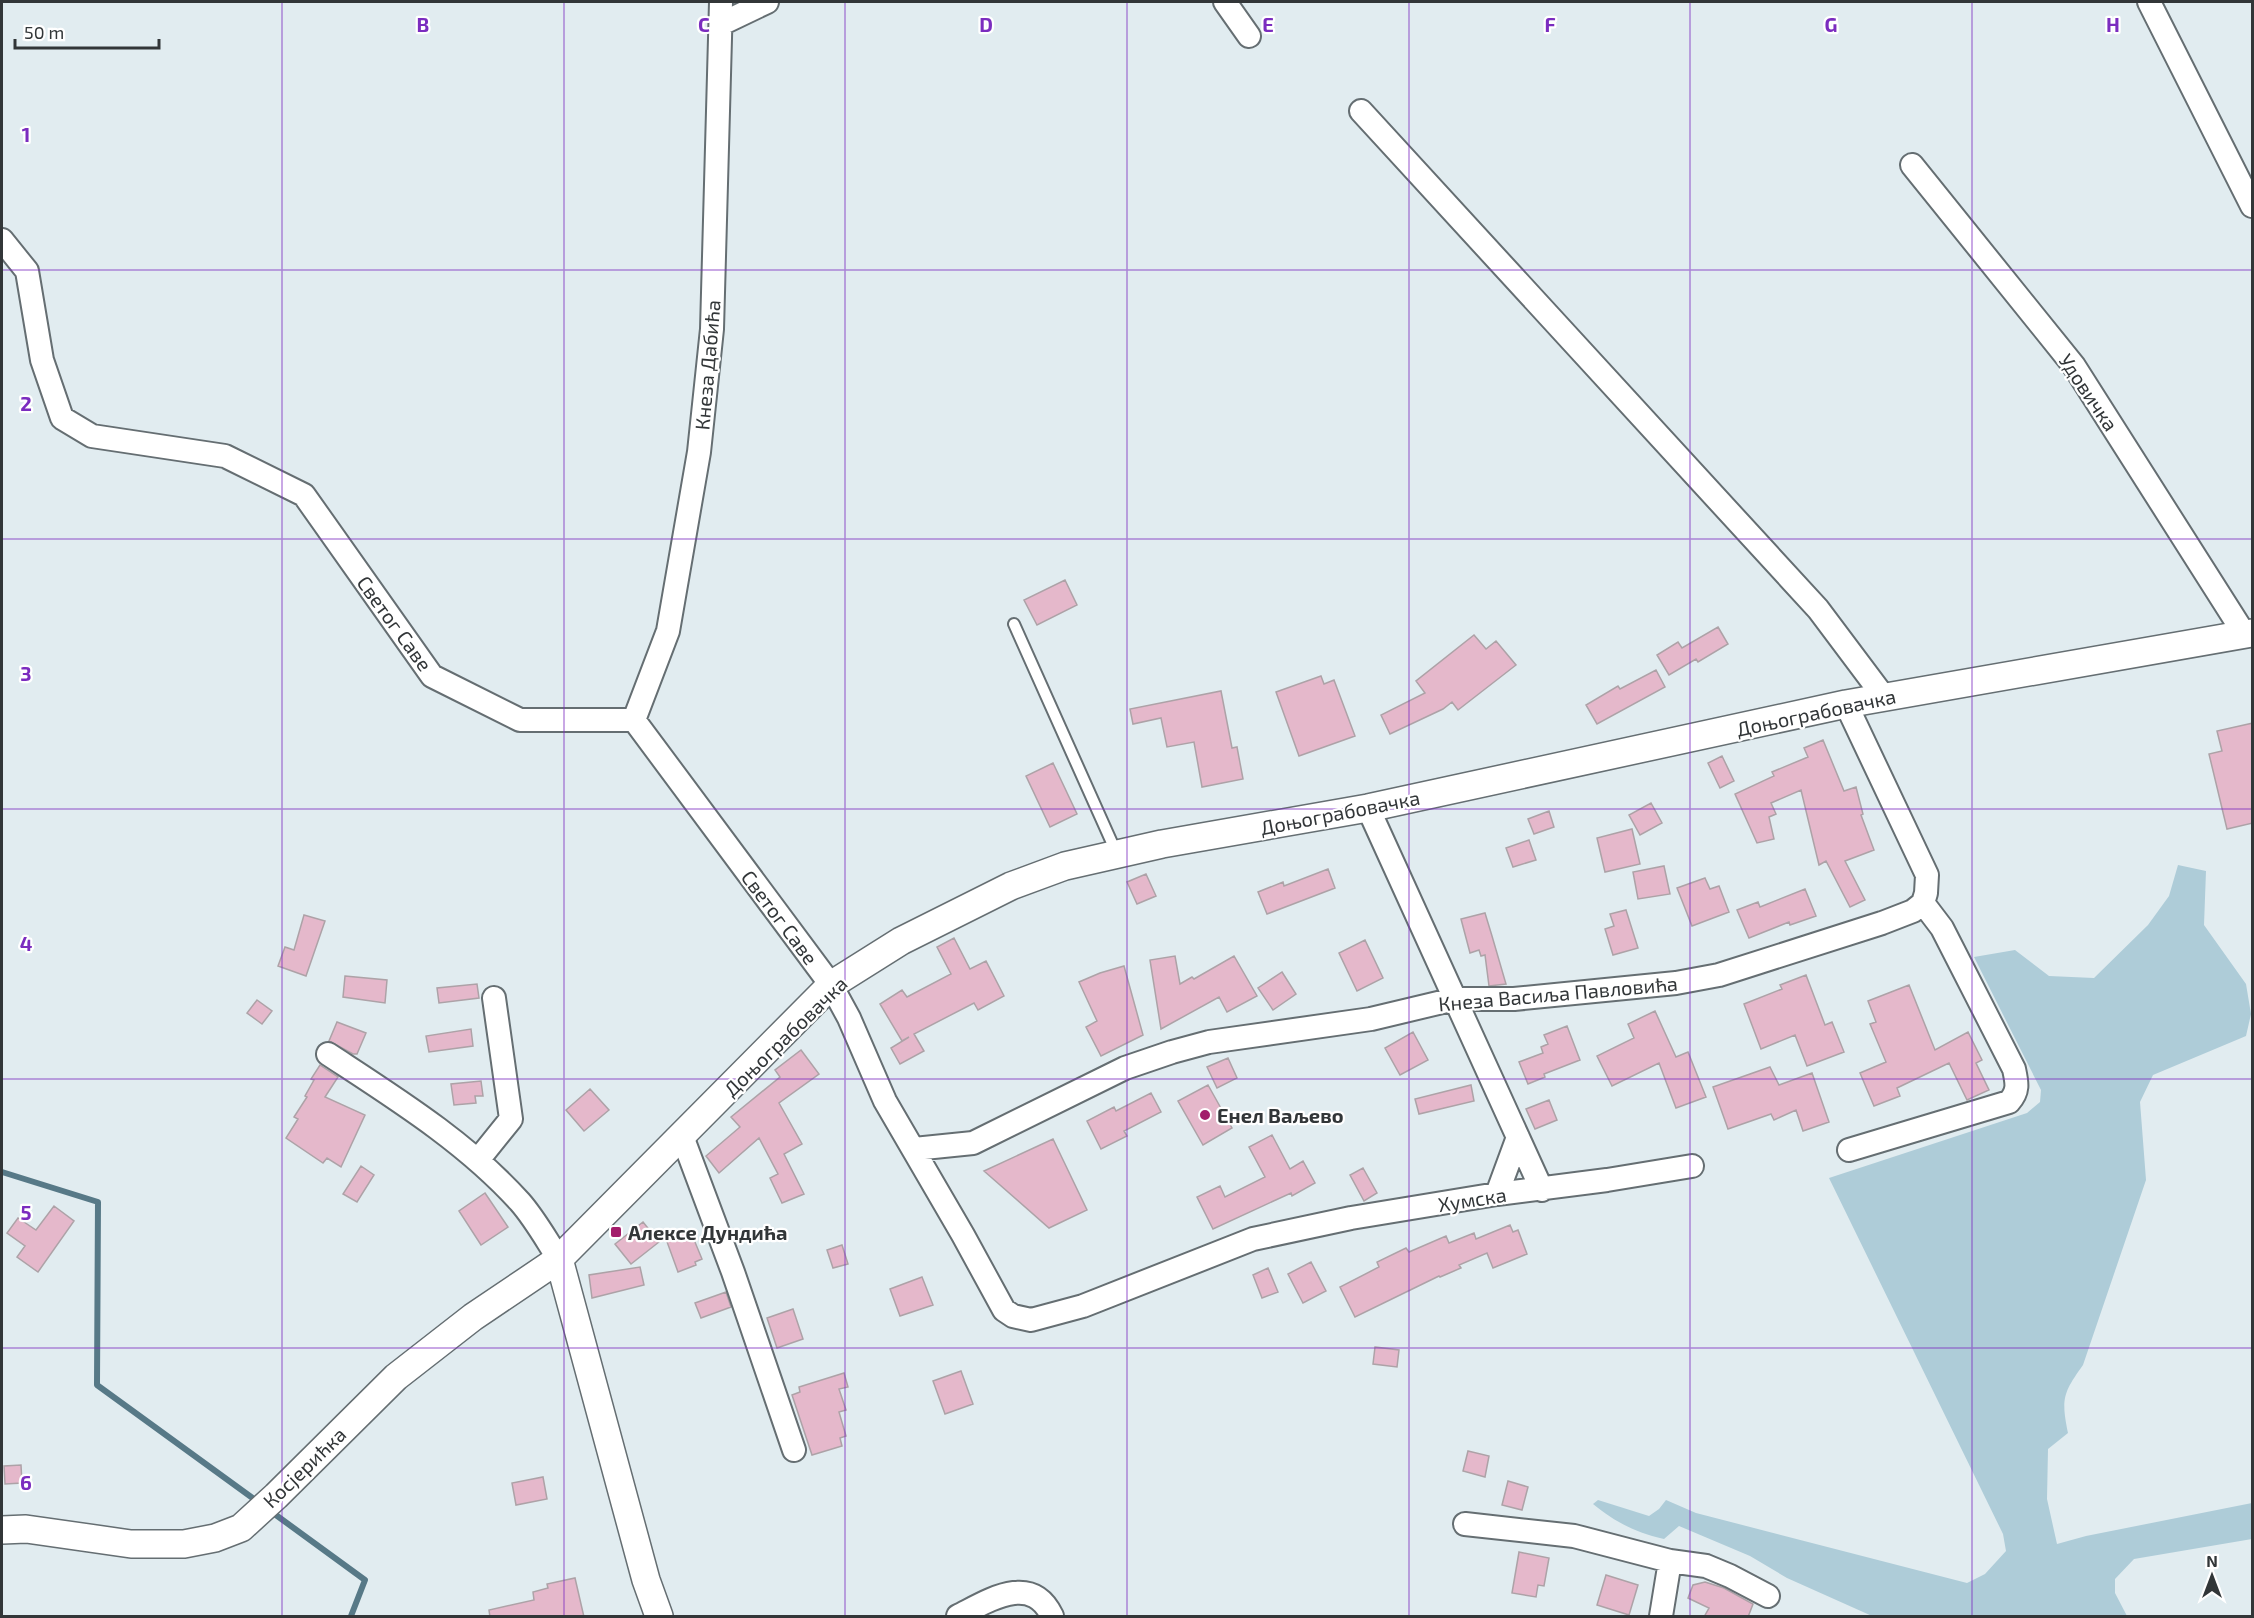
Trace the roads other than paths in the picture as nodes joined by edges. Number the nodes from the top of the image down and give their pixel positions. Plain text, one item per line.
1 (721, 2) edge
2 (767, 2) edge
3 (1225, 2) edge
4 (2149, 2) edge
5 (721, 24) junction
6 (1249, 36) dead end
7 (1361, 111) dead end
8 (1912, 165) dead end
9 (2253, 206) edge
10 (2, 240) edge
11 (1014, 624) dead end
12 (2249, 634) edge
13 (1884, 697) junction
14 (1846, 704) junction
15 (634, 720) junction
16 (1368, 808) junction
17 (1117, 854) junction
18 (1923, 903) junction
19 (831, 985) junction
20 (494, 998) dead end
21 (1455, 999) junction
22 (328, 1054) dead end
23 (682, 1136) junction
24 (1518, 1137) junction
25 (914, 1149) junction
26 (1849, 1150) dead end
27 (478, 1160) junction
28 (1692, 1166) dead end
29 (1542, 1190) junction
30 (1497, 1194) junction
31 (559, 1259) junction
32 (794, 1450) dead end
33 (1465, 1524) dead end
34 (2, 1530) edge
35 (1670, 1561) junction
36 (1768, 1596) dead end
37 (659, 1617) edge
38 (958, 1617) edge
39 (1052, 1617) edge
40 (1661, 1617) edge

1 - 5 street, Кнеза Дабића
2 - 5 street
3 - 6 street
4 - 9 street
5 - 15 street, Кнеза Дабића
7 - 13 street
8 - 12 street, Удовичка
10 - 15 street, Светог Саве
11 - 17 lane
12 - 13 street, Доњограбовачка
13 - 14 street, Доњограбовачка
14 - 16 street, Доњограбовачка
14 - 18 street
15 - 19 street, Светог Саве
16 - 17 street, Доњограбовачка
16 - 21 street
17 - 19 street, Доњограбовачка
18 - 21 street, Кнеза Васиља Павловића
18 - 26 street
19 - 23 street, Доњограбовачка
19 - 25 street, Светог Саве
20 - 27 street
21 - 24 street
21 - 25 street, Кнеза Васиља Павловића
22 - 27 street
23 - 31 street, Доњограбовачка
23 - 32 street
24 - 29 street
24 - 30 street
25 - 30 street, Хумска
27 - 31 street
28 - 29 street, Хумска
29 - 30 street, Хумска
31 - 34 street, Косјерићка
31 - 37 street
33 - 35 street
35 - 36 street
35 - 40 street
38 - 39 street

